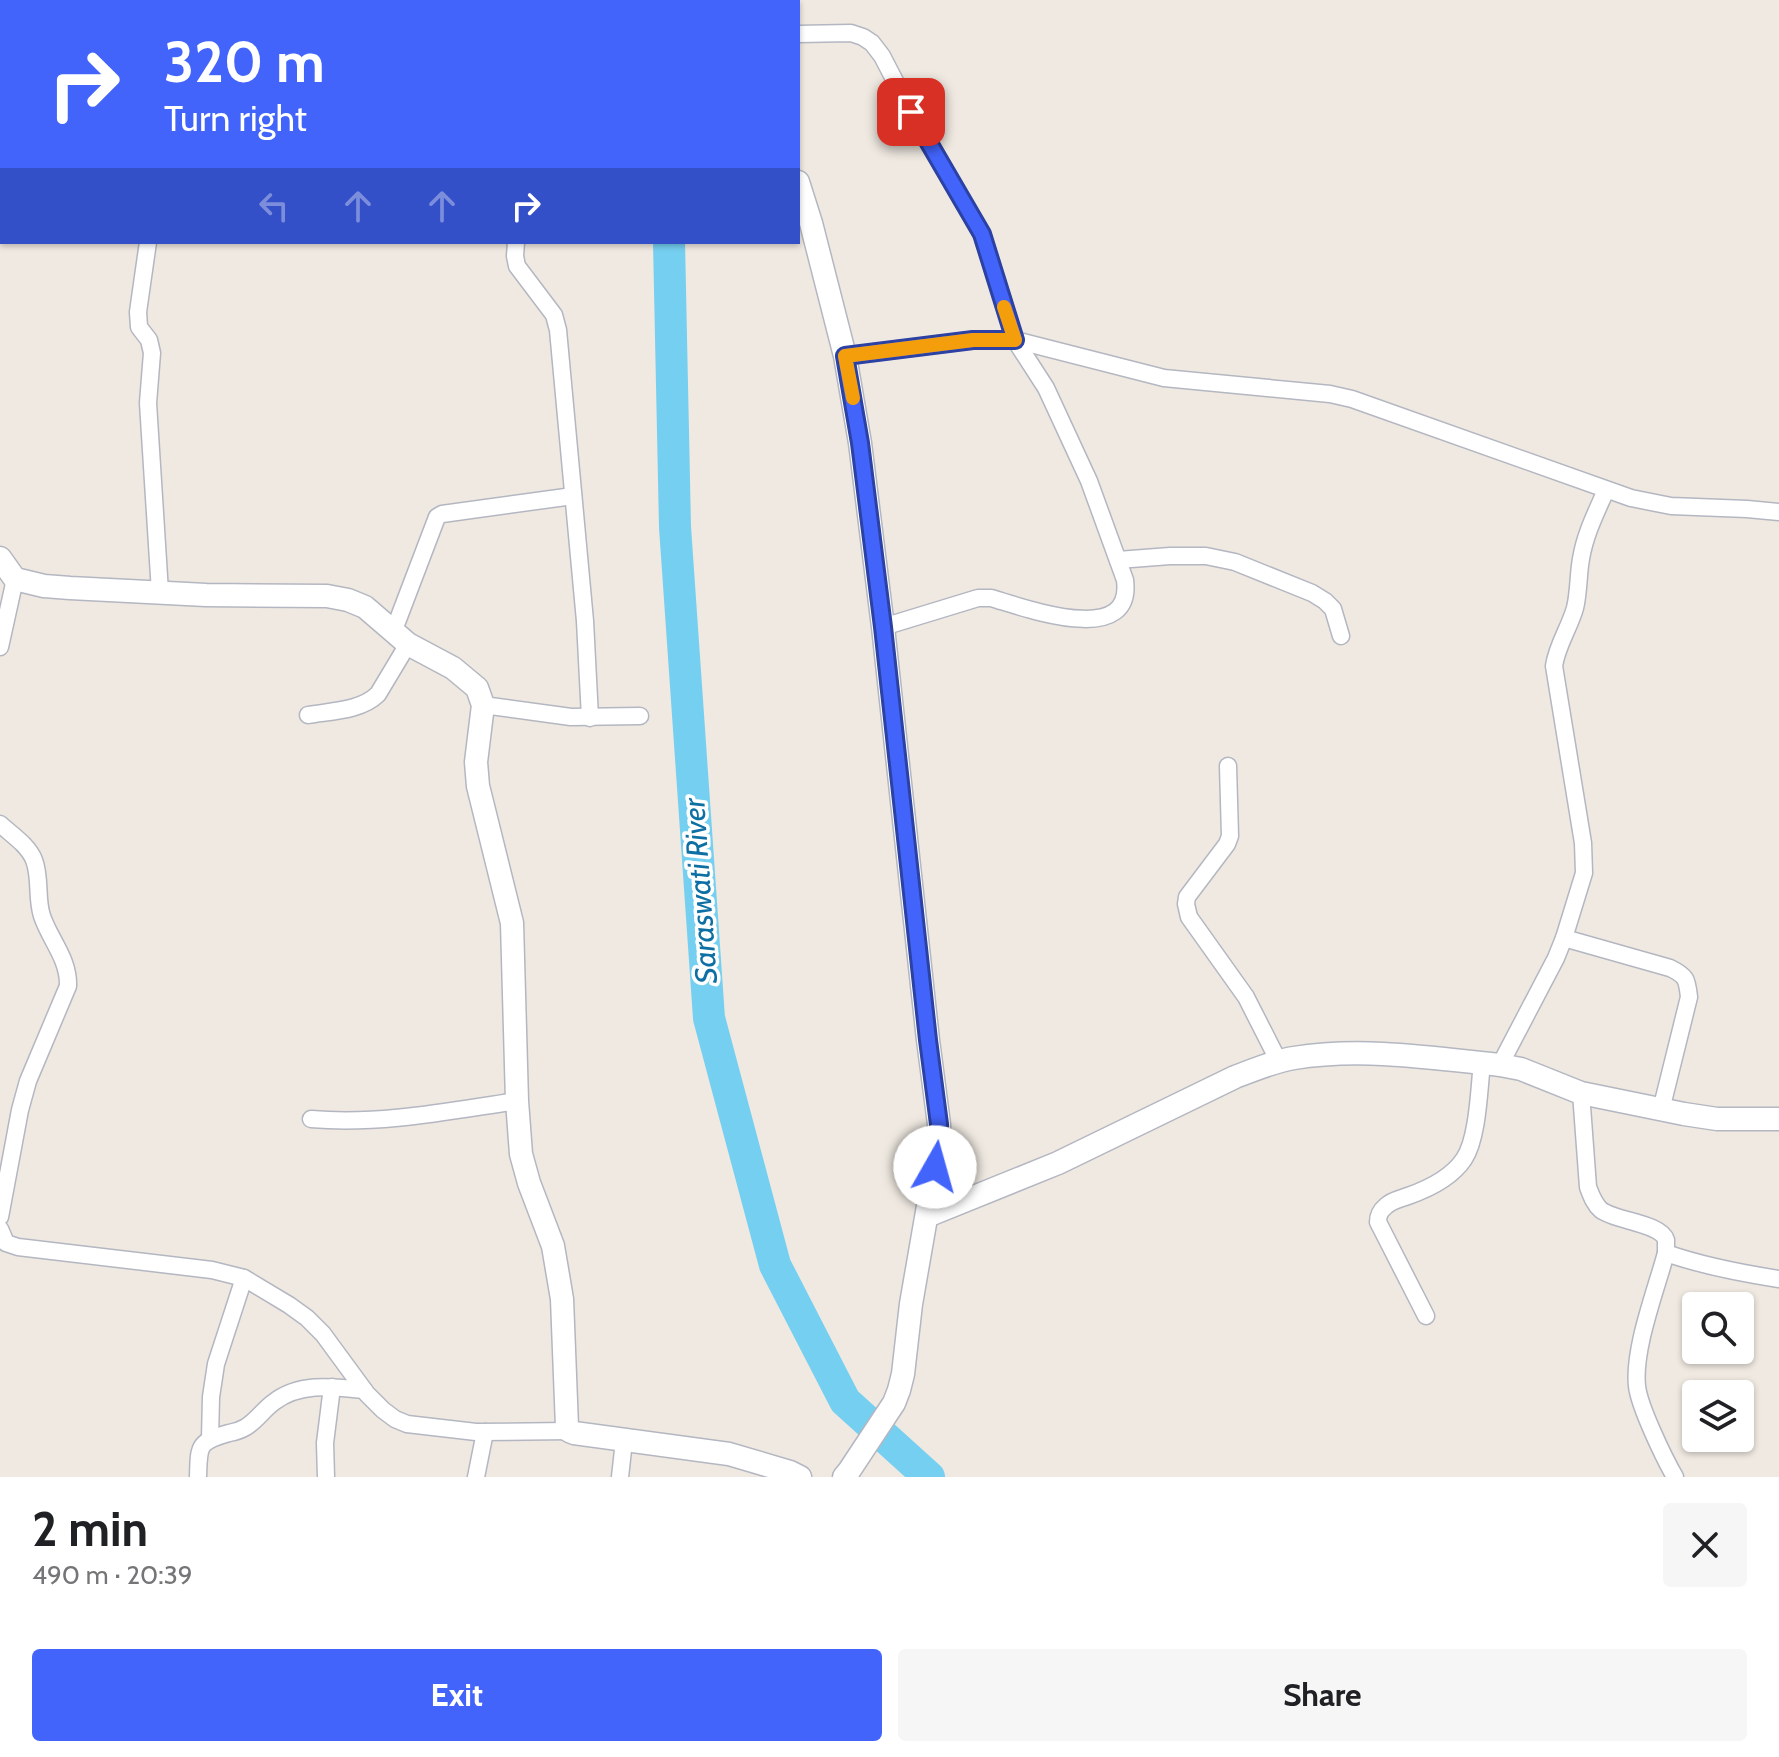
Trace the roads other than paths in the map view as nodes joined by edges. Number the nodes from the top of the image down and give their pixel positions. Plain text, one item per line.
1 (800, 34) edge
2 (800, 188) edge
3 (148, 244) edge
4 (516, 244) edge
5 (1015, 340) junction
6 (845, 356) junction
7 (1606, 490) junction
8 (573, 496) junction
9 (1779, 512) edge
10 (0, 558) edge
11 (1118, 560) junction
12 (15, 579) junction
13 (160, 592) junction
14 (883, 627) junction
15 (1341, 636) dead end
16 (401, 637) junction
17 (0, 647) edge
18 (483, 705) junction
19 (308, 715) dead end
20 (640, 716) dead end
21 (590, 718) junction
22 (1228, 766) dead end
23 (0, 824) edge
24 (1564, 938) junction
25 (1279, 1062) junction
26 (1491, 1064) junction
27 (1581, 1093) junction
28 (517, 1101) junction
29 (1661, 1110) junction
30 (311, 1119) dead end
31 (1779, 1119) edge
32 (927, 1216) junction
33 (0, 1217) edge
34 (0, 1233) edge
35 (1666, 1253) junction
36 (244, 1278) junction
37 (1779, 1279) edge
38 (1426, 1316) dead end
39 (332, 1387) junction
40 (364, 1390) junction
41 (569, 1431) junction
42 (485, 1432) junction
43 (210, 1438) junction
44 (624, 1441) junction
45 (846, 1474) edge
46 (198, 1477) edge
47 (326, 1477) edge
48 (476, 1477) edge
49 (620, 1477) edge
50 (800, 1477) edge
51 (1675, 1477) edge

1 - 5 street
2 - 6 street
3 - 13 street
4 - 8 street
5 - 6 street
5 - 7 street
5 - 11 street
6 - 14 street
7 - 9 street
7 - 24 street
8 - 16 street
8 - 21 street
10 - 12 street
11 - 14 street
11 - 15 street
12 - 13 street
12 - 17 street
13 - 16 street
14 - 32 street
16 - 18 street
16 - 19 street
18 - 21 street
18 - 28 street
20 - 21 street
22 - 25 street
23 - 33 street
24 - 26 street
24 - 29 street
25 - 26 street
25 - 32 street
26 - 27 street
26 - 38 street
27 - 29 street
27 - 35 street
28 - 30 street
28 - 41 street
29 - 31 street
32 - 45 street
34 - 36 street
35 - 37 street
35 - 51 street
36 - 40 street
36 - 43 street
39 - 40 street
39 - 43 street
39 - 47 street
40 - 42 street
41 - 42 street
41 - 44 street
42 - 48 street
43 - 46 street
44 - 49 street
44 - 50 street

